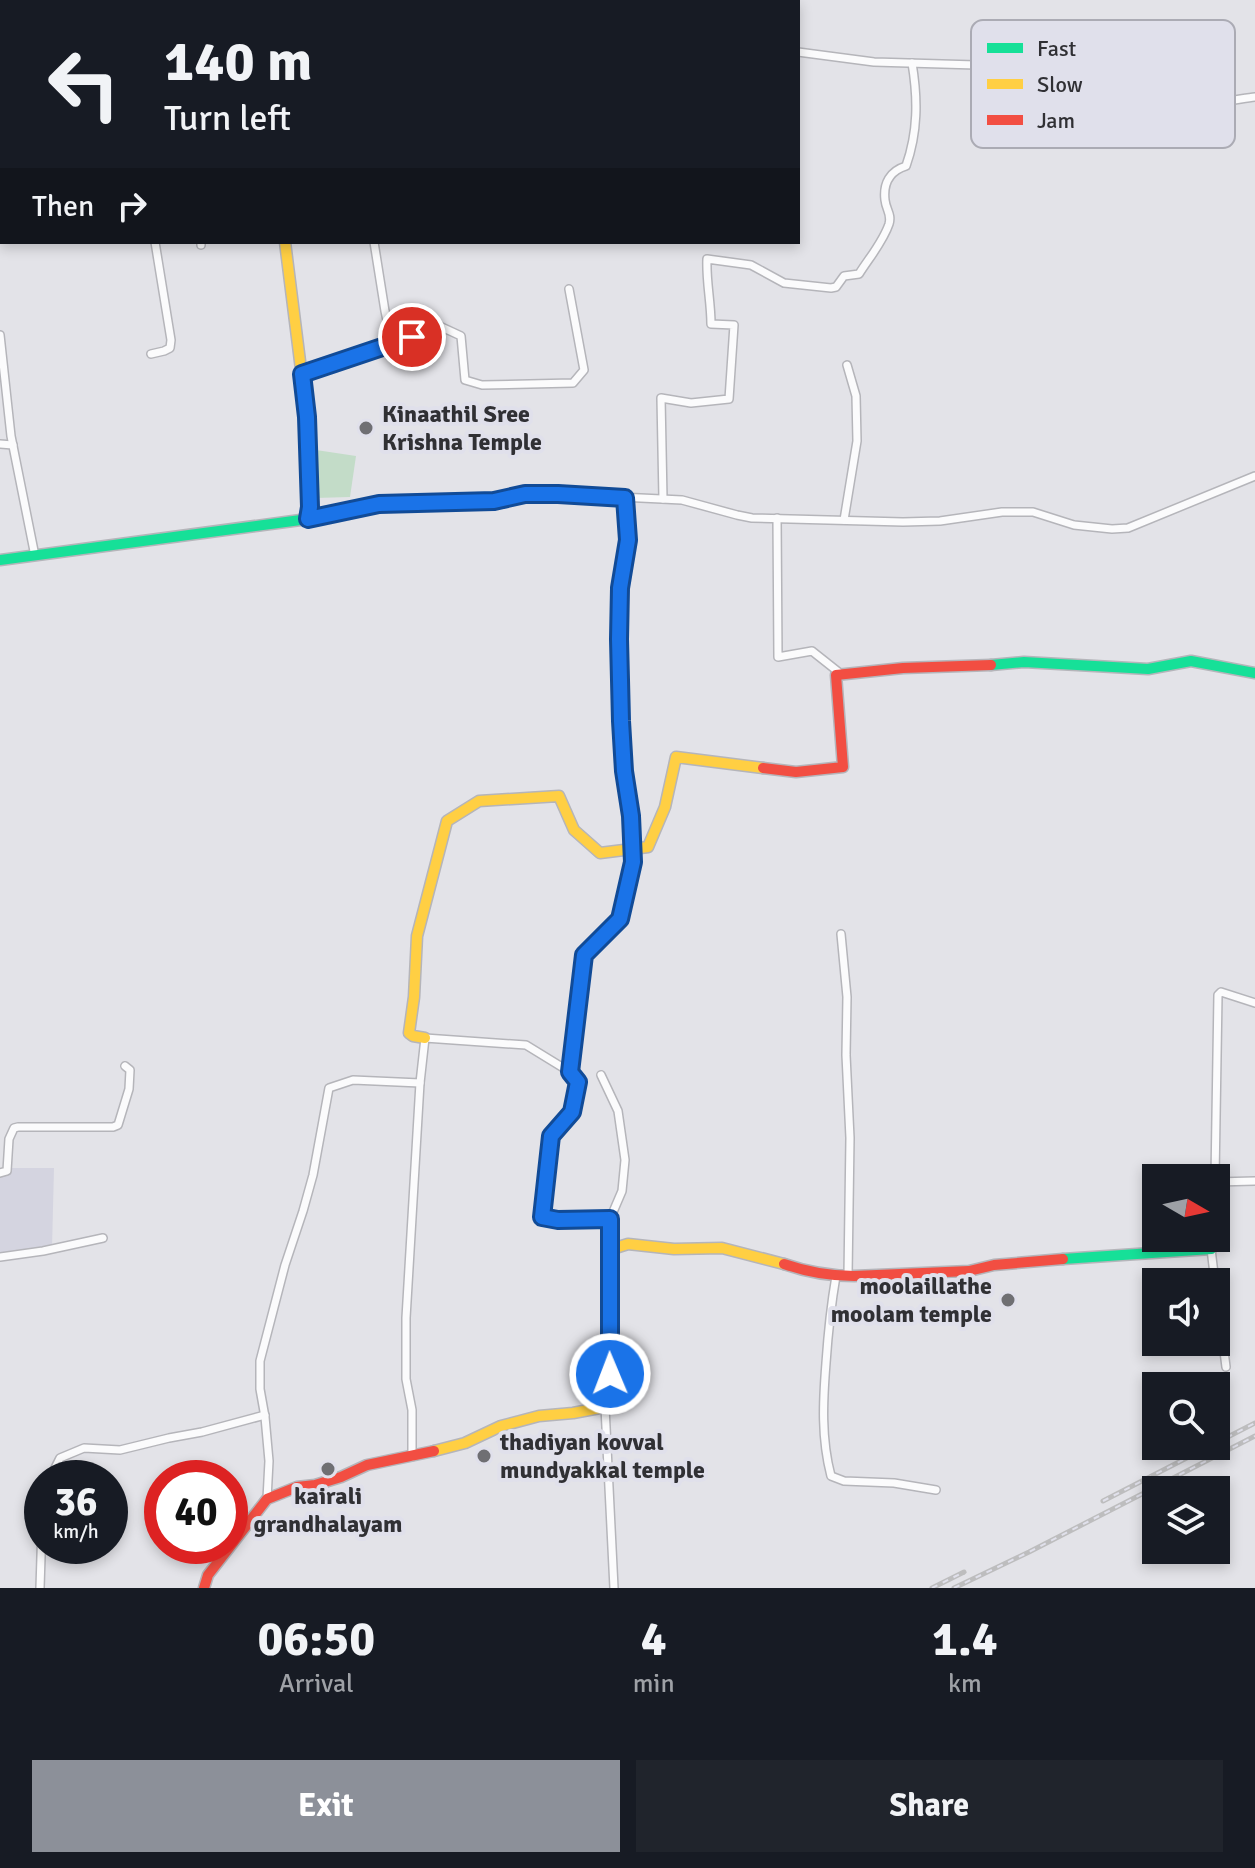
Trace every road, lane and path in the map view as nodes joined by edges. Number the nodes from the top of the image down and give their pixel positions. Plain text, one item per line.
1 (800, 52) edge
2 (912, 63) junction
3 (971, 65) edge
4 (1255, 97) edge
5 (1235, 100) edge
6 (155, 244) edge
7 (285, 244) edge
8 (374, 244) edge
9 (569, 289) dead end
10 (0, 335) edge
11 (392, 344) junction
12 (151, 354) dead end
13 (847, 365) dead end
14 (302, 374) junction
15 (0, 444) edge
16 (13, 445) junction
17 (1255, 476) edge
18 (625, 498) junction
19 (663, 499) junction
20 (777, 518) junction
21 (308, 519) junction
22 (844, 520) junction
23 (35, 556) junction
24 (0, 560) edge
25 (1255, 673) edge
26 (841, 674) junction
27 (632, 849) junction
28 (841, 934) dead end
29 (1255, 1003) edge
30 (425, 1038) junction
31 (125, 1066) dead end
32 (570, 1072) junction
33 (601, 1075) dead end
34 (420, 1083) junction
35 (1216, 1164) edge
36 (0, 1173) edge
37 (1230, 1180) edge
38 (1255, 1181) edge
39 (610, 1219) junction
40 (103, 1238) dead end
41 (609, 1250) junction
42 (1142, 1251) edge
43 (0, 1257) edge
44 (842, 1276) junction
45 (1225, 1356) edge
46 (1226, 1367) dead end
47 (605, 1407) junction
48 (265, 1415) junction
49 (412, 1457) junction
50 (59, 1460) edge
51 (936, 1490) dead end
52 (267, 1499) junction
53 (41, 1564) edge
54 (40, 1588) edge
55 (204, 1588) edge
56 (614, 1588) edge

1 - 2 street
2 - 3 street
2 - 19 street
4 - 5 street
6 - 12 street
7 - 14 street
8 - 11 street
9 - 11 street
10 - 16 street
11 - 14 street
13 - 22 street
14 - 21 street
15 - 16 street
16 - 23 street
17 - 22 street
18 - 19 street
18 - 21 street
18 - 27 street
19 - 20 street
20 - 22 street
20 - 26 street
21 - 23 street
23 - 24 street
25 - 26 street
26 - 27 street
27 - 30 street
27 - 32 street
28 - 44 street
29 - 35 street
30 - 32 street
30 - 34 street
31 - 36 street
32 - 39 street
33 - 39 street
34 - 48 street
34 - 49 street
37 - 38 street
39 - 41 street
40 - 43 street
41 - 44 street
41 - 47 street
42 - 44 street
44 - 51 street
45 - 46 street
47 - 49 street
47 - 56 street
48 - 50 street
48 - 52 street
49 - 52 street
52 - 55 street
53 - 54 street

